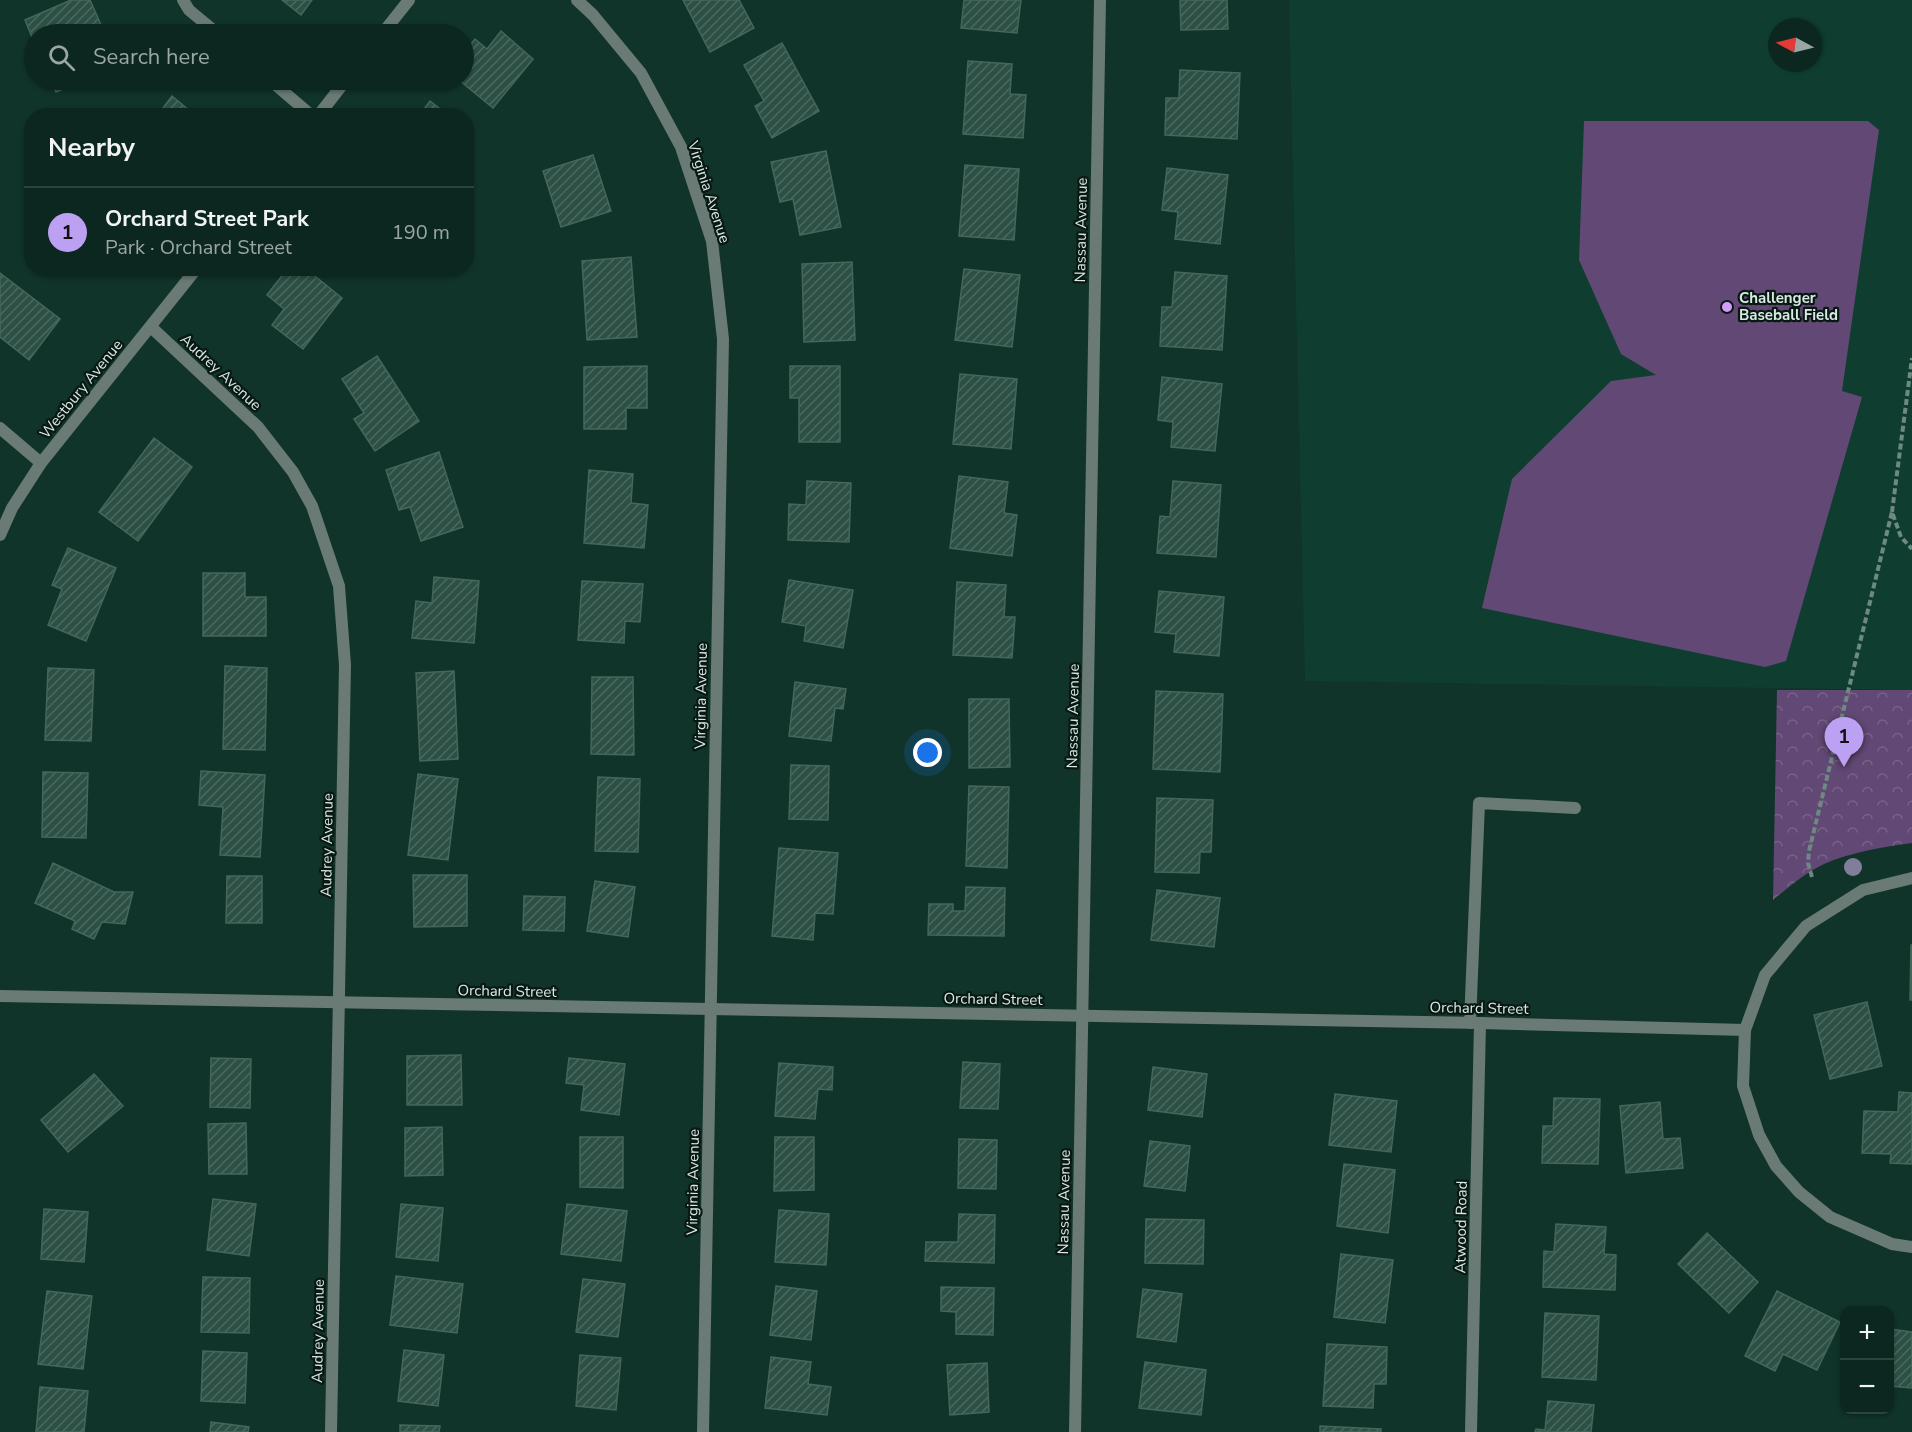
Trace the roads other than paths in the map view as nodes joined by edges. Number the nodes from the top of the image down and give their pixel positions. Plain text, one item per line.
1 (183, 0) edge
2 (409, 0) edge
3 (577, 0) edge
4 (1100, 0) edge
5 (206, 24) edge
6 (390, 24) edge
7 (282, 90) edge
8 (338, 90) edge
9 (303, 108) edge
10 (324, 108) edge
11 (191, 276) edge
12 (151, 327) junction
13 (0, 428) edge
14 (41, 463) junction
15 (0, 535) edge
16 (1575, 808) dead end
17 (1912, 878) edge
18 (0, 996) edge
19 (339, 1003) junction
20 (711, 1009) junction
21 (1082, 1016) junction
22 (1475, 1023) junction
23 (1745, 1030) junction
24 (1912, 1247) edge
25 (331, 1432) edge
26 (703, 1432) edge
27 (1075, 1432) edge
28 (1472, 1432) edge

1 - 5 street
2 - 6 street
3 - 20 street, Virginia Avenue
4 - 21 street, Nassau Avenue
7 - 9 street
8 - 10 street
11 - 12 street, Westbury Avenue
12 - 14 street, Westbury Avenue
12 - 19 street, Audrey Avenue
13 - 14 street
14 - 15 street, Westbury Avenue
16 - 22 street, Atwood Road
17 - 23 street
18 - 19 street, Orchard Street
19 - 20 street, Orchard Street
19 - 25 street, Audrey Avenue
20 - 21 street, Orchard Street
20 - 26 street, Virginia Avenue
21 - 22 street, Orchard Street
21 - 27 street, Nassau Avenue
22 - 23 street, Orchard Street
22 - 28 street, Atwood Road
23 - 24 street

